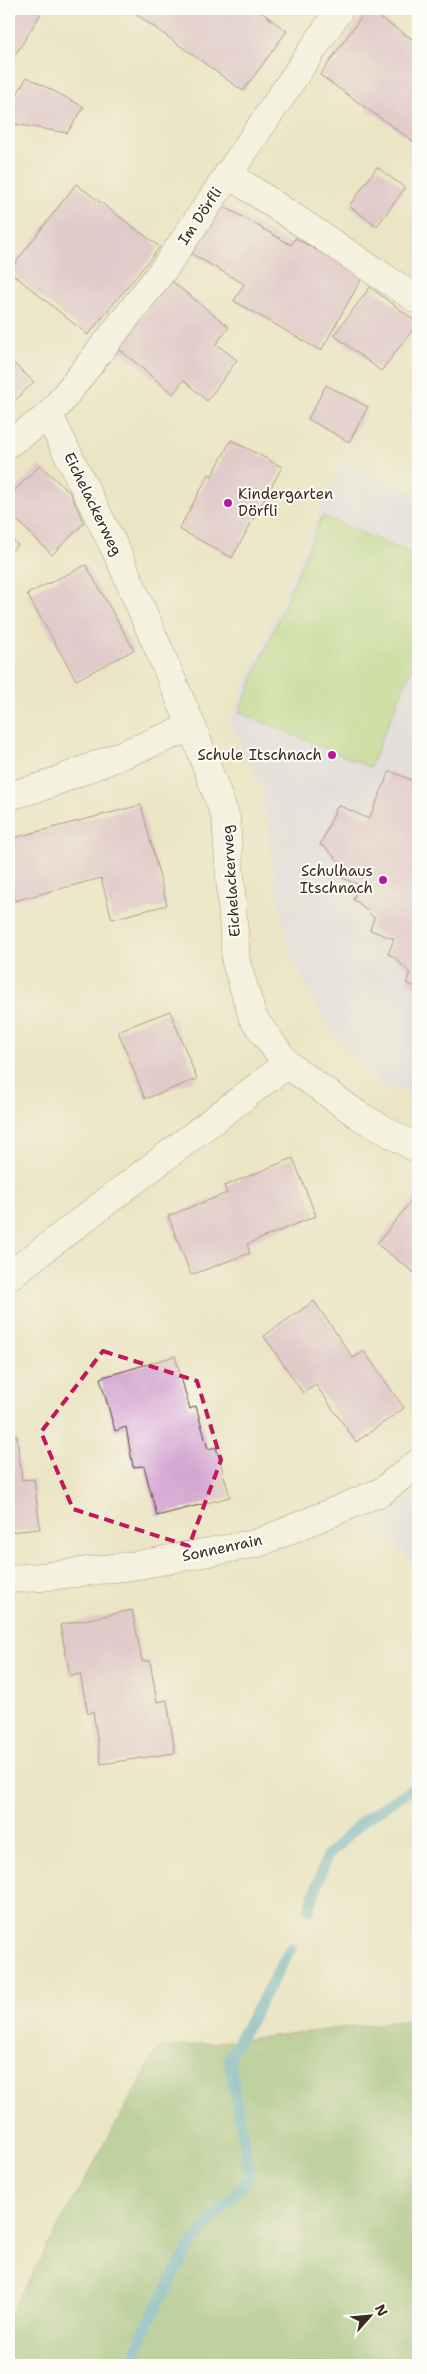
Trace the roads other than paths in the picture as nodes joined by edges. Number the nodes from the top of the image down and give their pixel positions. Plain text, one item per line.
1 (340, 9) edge
2 (228, 174) junction
3 (418, 300) edge
4 (49, 416) junction
5 (9, 443) edge
6 (192, 727) junction
7 (9, 796) edge
8 (287, 1064) junction
9 (418, 1150) edge
10 (9, 1276) edge
11 (418, 1463) edge
12 (9, 1579) edge

1 - 2 street, Im Dörfli
2 - 3 street
2 - 4 street, Im Dörfli
4 - 5 street, Im Dörfli
4 - 6 street, Eichelackerweg
6 - 7 street
6 - 8 street, Eichelackerweg
8 - 9 street, Eichelackerweg
8 - 10 street
11 - 12 street, Sonnenrain

